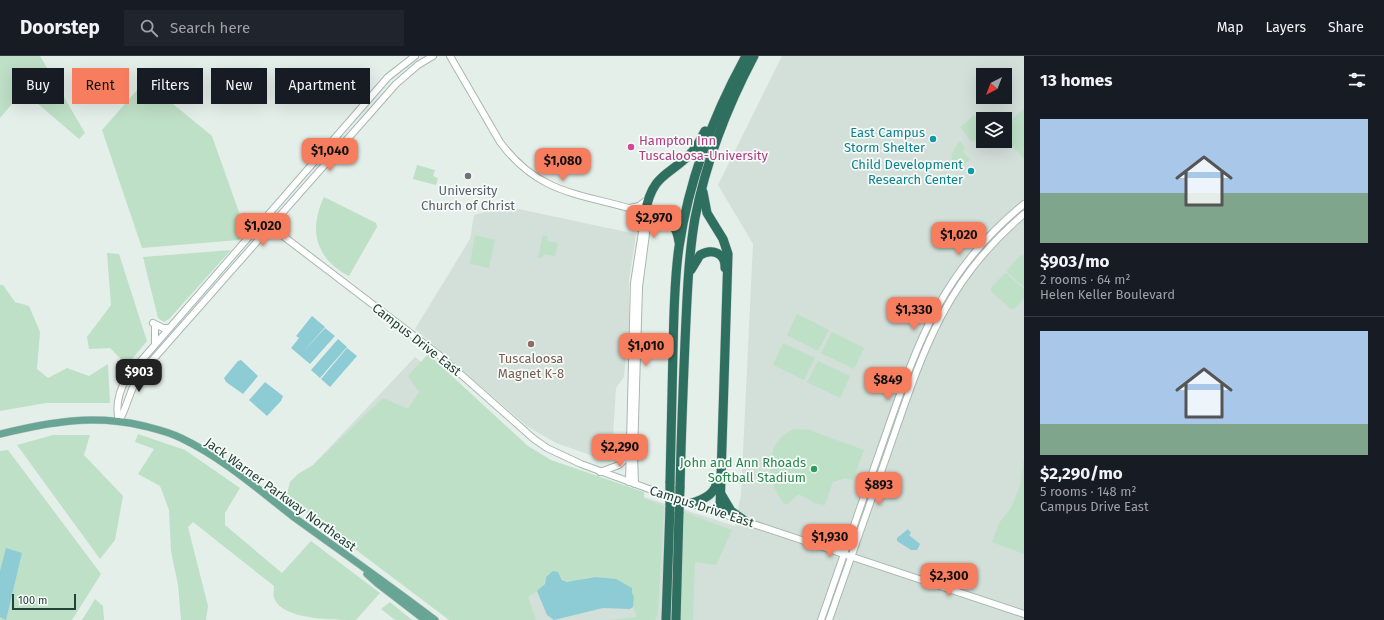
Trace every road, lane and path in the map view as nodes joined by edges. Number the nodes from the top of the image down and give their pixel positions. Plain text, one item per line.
1 (415, 56) edge
2 (433, 56) edge
3 (450, 56) edge
4 (746, 56) edge
5 (754, 56) edge
6 (716, 114) junction
7 (702, 188) junction
8 (647, 200) junction
9 (1024, 204) edge
10 (630, 208) junction
11 (644, 213) junction
12 (1024, 214) edge
13 (660, 218) junction
14 (262, 221) junction
15 (270, 226) junction
16 (644, 229) junction
17 (679, 246) junction
18 (688, 277) junction
19 (168, 328) junction
20 (155, 344) junction
21 (119, 421) junction
22 (0, 434) edge
23 (629, 455) junction
24 (600, 472) junction
25 (632, 483) junction
26 (717, 484) junction
27 (721, 493) junction
28 (692, 503) junction
29 (718, 511) junction
30 (745, 521) junction
31 (848, 554) junction
32 (1024, 614) edge
33 (424, 617) edge
34 (435, 620) edge
35 (666, 620) edge
36 (676, 620) edge
37 (821, 620) edge
38 (829, 620) edge

1 - 14 street
2 - 15 street
3 - 10 street
4 - 6 highway
5 - 7 highway
6 - 8 highway
6 - 17 highway
7 - 18 highway
7 - 27 highway
8 - 10 street
8 - 11 highway
9 - 31 street
10 - 11 street
10 - 16 street
11 - 13 highway
11 - 16 street
11 - 16 street
12 - 31 street
13 - 16 highway
13 - 17 highway
14 - 15 street, Campus Drive East
14 - 19 street
15 - 21 street
15 - 24 street, Campus Drive East
16 - 23 street
16 - 25 street
17 - 35 highway, bridge
18 - 26 highway
18 - 36 highway, bridge
19 - 20 street
19 - 20 street
20 - 21 street
21 - 22 main road, Jack Warner Parkway Northeast
21 - 33 main road, Jack Warner Parkway Northeast
23 - 24 street
23 - 25 street
24 - 25 street, Campus Drive East
25 - 28 street, Campus Drive East
26 - 28 highway
26 - 29 highway
27 - 29 highway
27 - 30 highway
28 - 29 street, Campus Drive East
29 - 30 street, Campus Drive East
30 - 31 street, Campus Drive East
31 - 32 street, Campus Drive East
31 - 37 street
31 - 38 street
33 - 34 main road, Jack Warner Parkway Northeast

